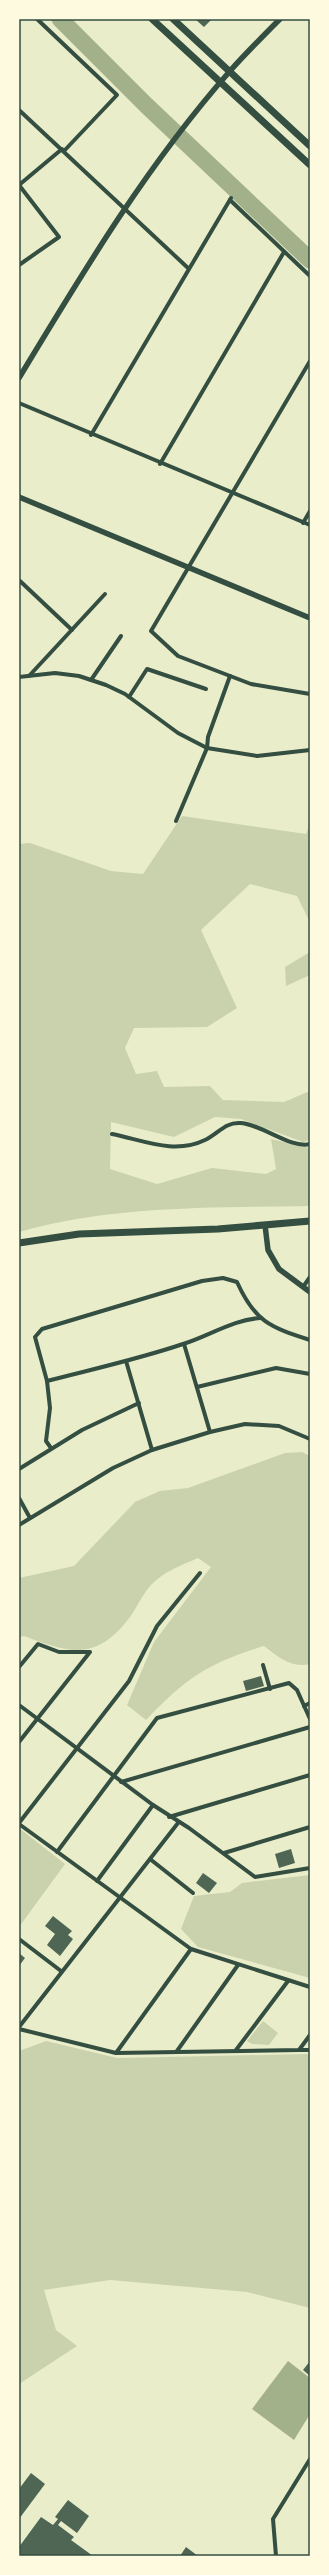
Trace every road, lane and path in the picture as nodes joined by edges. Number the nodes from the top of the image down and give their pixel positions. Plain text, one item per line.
1 (37, 19) edge
2 (152, 19) edge
3 (173, 19) edge
4 (280, 19) edge
5 (230, 71) junction
6 (222, 81) junction
7 (19, 110) edge
8 (310, 146) edge
9 (64, 150) junction
10 (310, 165) edge
11 (19, 185) edge
12 (125, 209) junction
13 (284, 252) junction
14 (19, 265) edge
15 (188, 268) junction
16 (310, 276) edge
17 (310, 361) edge
18 (19, 378) edge
19 (19, 403) edge
20 (92, 435) junction
21 (160, 464) junction
22 (232, 493) junction
23 (19, 497) edge
24 (310, 511) edge
25 (303, 523) junction
26 (310, 526) edge
27 (188, 568) junction
28 (20, 581) dead end
29 (104, 594) dead end
30 (310, 618) edge
31 (72, 630) junction
32 (122, 636) dead end
33 (29, 676) junction
34 (230, 676) junction
35 (19, 677) edge
36 (91, 680) junction
37 (206, 689) dead end
38 (310, 694) edge
39 (129, 697) junction
40 (207, 748) junction
41 (310, 750) edge
42 (176, 821) dead end
43 (112, 1134) dead end
44 (310, 1144) edge
45 (310, 1221) edge
46 (265, 1225) junction
47 (19, 1242) edge
48 (310, 1277) edge
49 (303, 1287) junction
50 (310, 1292) edge
51 (261, 1318) junction
52 (310, 1340) edge
53 (184, 1344) junction
54 (126, 1361) junction
55 (310, 1374) edge
56 (47, 1381) junction
57 (197, 1387) junction
58 (139, 1403) junction
59 (210, 1432) junction
60 (310, 1439) edge
61 (51, 1448) junction
62 (152, 1450) junction
63 (19, 1469) edge
64 (19, 1498) edge
65 (30, 1518) junction
66 (19, 1525) edge
67 (200, 1574) dead end
68 (263, 1665) dead end
69 (19, 1667) edge
70 (270, 1689) junction
71 (310, 1703) edge
72 (19, 1705) edge
73 (304, 1706) junction
74 (36, 1719) junction
75 (310, 1719) edge
76 (310, 1727) edge
77 (19, 1742) edge
78 (75, 1747) junction
79 (113, 1775) junction
80 (310, 1775) edge
81 (121, 1782) junction
82 (153, 1805) junction
83 (170, 1817) junction
84 (178, 1823) junction
85 (19, 1824) edge
86 (310, 1828) edge
87 (57, 1852) junction
88 (224, 1853) junction
89 (150, 1859) junction
90 (310, 1868) edge
91 (98, 1881) junction
92 (193, 1893) dead end
93 (118, 1896) junction
94 (19, 1939) edge
95 (191, 1949) junction
96 (238, 1965) junction
97 (61, 1971) junction
98 (288, 1981) junction
99 (310, 1987) edge
100 (19, 2028) edge
101 (310, 2035) edge
102 (177, 2050) junction
103 (236, 2050) junction
104 (299, 2050) junction
105 (310, 2050) edge
106 (116, 2053) junction
107 (310, 2459) edge
108 (276, 2556) edge

1 - 9 street
2 - 6 main road
3 - 5 main road
4 - 5 street
5 - 6 street
5 - 8 main road
6 - 10 main road
6 - 12 street
7 - 9 street
9 - 11 street
9 - 12 street
11 - 14 street
12 - 15 street
12 - 18 street
13 - 15 street
13 - 16 street
13 - 21 street
15 - 20 street
17 - 22 street
19 - 20 street
20 - 21 street
21 - 22 street
22 - 25 street
22 - 27 street
23 - 27 street
24 - 25 street
25 - 26 street
27 - 30 street
27 - 34 street
28 - 31 street
29 - 31 street
31 - 33 street
32 - 36 street
33 - 35 street
33 - 36 street
34 - 38 street
34 - 40 street
36 - 39 street
37 - 39 street
39 - 40 street
40 - 41 street
40 - 42 street
43 - 44 street
45 - 46 main road
46 - 47 main road
46 - 49 street
48 - 49 street
49 - 50 street
51 - 52 street
51 - 53 street
51 - 56 street
53 - 54 street
53 - 57 street
54 - 56 street
54 - 58 street
55 - 57 street
56 - 61 street
57 - 59 street
58 - 61 street
58 - 62 street
59 - 60 street
59 - 62 street
61 - 63 street
62 - 65 street
64 - 65 street
65 - 66 street
67 - 78 street
68 - 70 street
69 - 74 street
70 - 73 street
70 - 79 street
71 - 73 street
72 - 74 street
73 - 75 street
74 - 77 street
74 - 78 street
76 - 81 street
78 - 79 street
78 - 85 street
79 - 81 street
79 - 87 street
80 - 83 street
81 - 82 street
82 - 83 street
82 - 91 street
83 - 84 street
84 - 88 street
84 - 89 street
85 - 87 street
86 - 88 street
87 - 91 street
88 - 90 street
89 - 92 street
89 - 93 street
91 - 93 street
93 - 95 street
93 - 97 street
94 - 97 street
95 - 96 street
95 - 106 street
96 - 98 street
96 - 102 street
97 - 100 street
98 - 99 street
98 - 103 street
100 - 106 street
101 - 104 street
102 - 103 street
102 - 106 street
103 - 104 street
104 - 105 street
107 - 108 street

